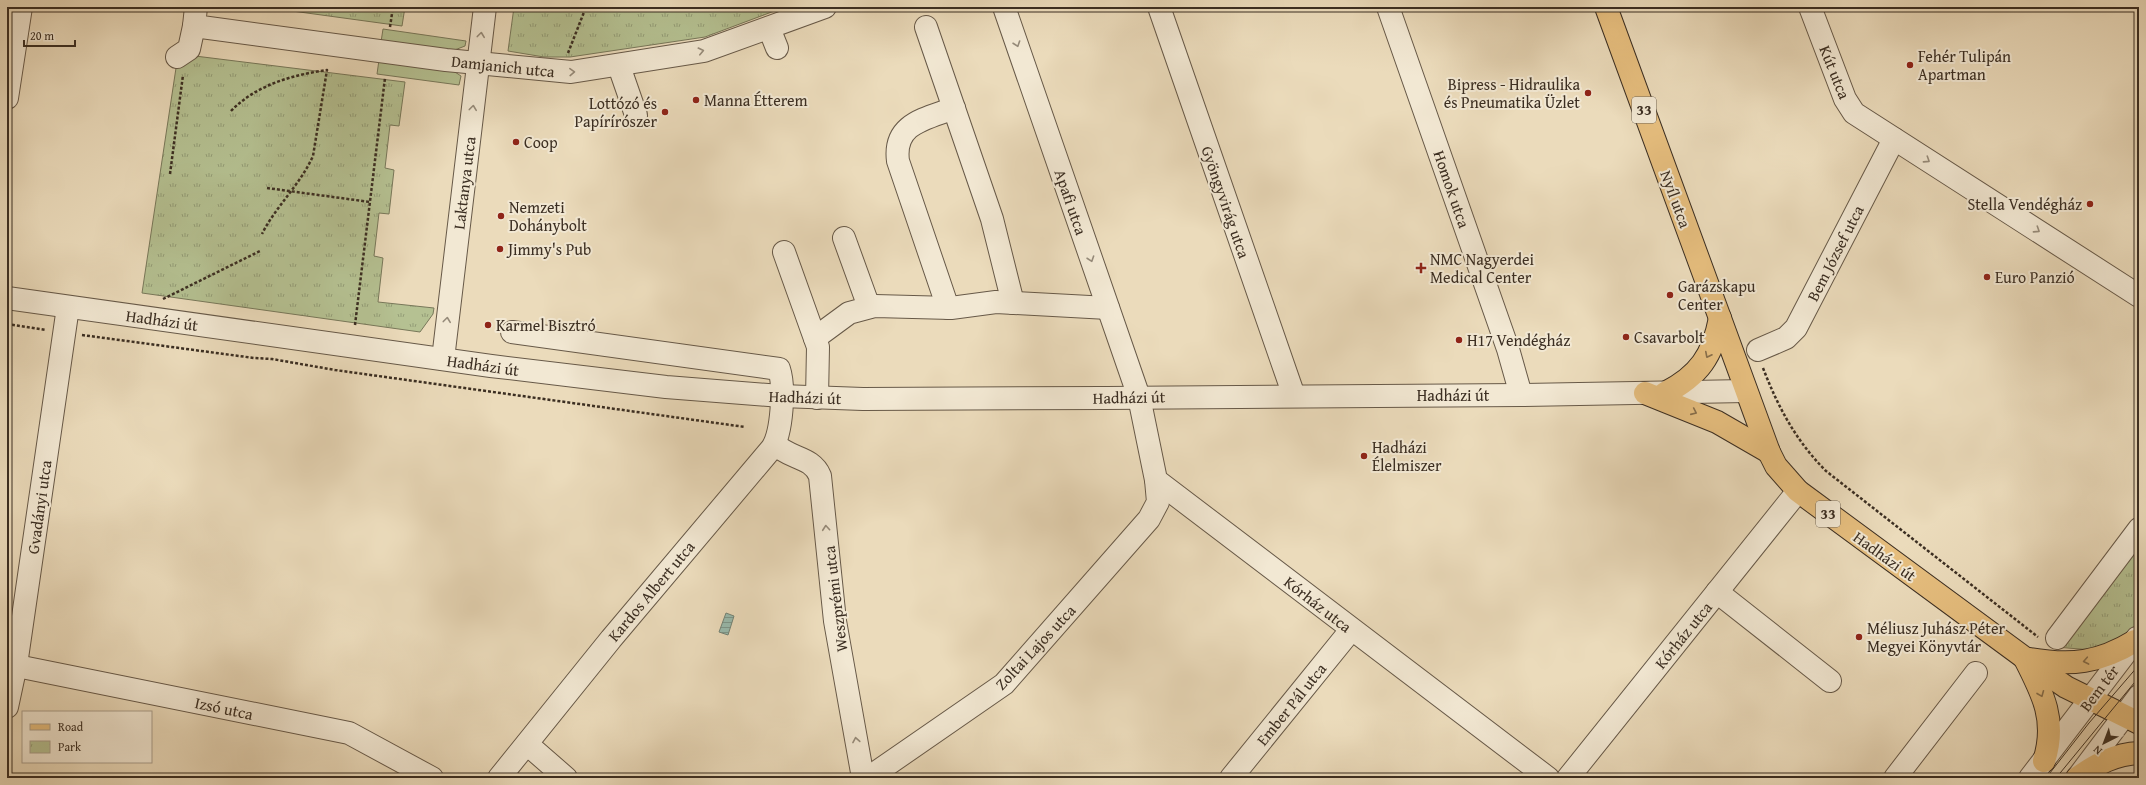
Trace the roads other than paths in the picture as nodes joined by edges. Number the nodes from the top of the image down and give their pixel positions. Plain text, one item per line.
1 (21, 7) edge
2 (485, 7) edge
3 (825, 7) edge
4 (1004, 7) edge
5 (1159, 7) edge
6 (1388, 7) edge
7 (1606, 7) edge
8 (1810, 7) edge
9 (195, 17) edge
10 (926, 27) dead end
11 (769, 28) junction
12 (777, 48) dead end
13 (182, 54) road end
14 (478, 63) junction
15 (619, 66) junction
16 (7, 98) edge
17 (954, 108) junction
18 (636, 115) dead end
19 (1894, 139) junction
20 (844, 238) dead end
21 (784, 252) dead end
22 (2139, 296) edge
23 (7, 298) edge
24 (1013, 303) junction
25 (68, 307) junction
26 (869, 307) junction
27 (948, 308) junction
28 (1108, 308) junction
29 (1720, 318) junction
30 (512, 332) dead end
31 (815, 338) junction
32 (1760, 357) road end
33 (442, 359) junction
34 (1746, 391) junction
35 (1655, 393) junction
36 (1521, 395) junction
37 (781, 396) junction
38 (1294, 396) junction
39 (1138, 397) junction
40 (817, 398) junction
41 (775, 444) junction
42 (1768, 452) junction
43 (1156, 480) junction
44 (1798, 491) junction
45 (2139, 529) edge
46 (1717, 592) junction
47 (1351, 630) junction
48 (2048, 638) road end
49 (2137, 638) edge
50 (2024, 658) junction
51 (12, 665) edge
52 (1976, 673) dead end
53 (1830, 681) dead end
54 (2139, 696) edge
55 (2091, 699) junction
56 (7, 707) edge
57 (2132, 719) edge
58 (526, 744) junction
59 (2139, 753) edge
60 (2044, 761) junction
61 (432, 778) edge
62 (499, 778) edge
63 (566, 778) edge
64 (863, 778) edge
65 (868, 778) edge
66 (1231, 778) edge
67 (1548, 778) edge
68 (1568, 778) edge
69 (1894, 778) edge
70 (2030, 778) edge
71 (2077, 778) edge

1 - 16 street
14 -> 2 street, Laktanya utca
3 - 11 street, Damjanich utca
4 -> 28 street, Apafi utca
5 - 38 street, Gyöngyvirág utca
6 - 36 street, Homok utca
7 - 29 main road, Nyíl utca / 33
8 - 19 street, Kút utca
9 - 13 street
9 - 14 street, Damjanich utca
10 - 17 street
11 - 12 street
15 -> 11 street, Damjanich utca
14 -> 15 street, Damjanich utca
33 -> 14 street, Laktanya utca
15 - 18 street
17 - 24 street
17 - 27 street
19 -> 22 street, Kút utca
19 - 32 street, Bem József utca
20 - 26 street
21 - 31 street
23 - 25 street, Hadházi út
24 - 27 street
24 - 28 street
25 - 33 street, Hadházi út
25 - 51 street, Gvadányi utca
26 - 27 street
26 - 31 street
28 - 39 street, Apafi utca
29 - 34 main road, Nyíl utca / 33
29 -> 35 main road
30 - 37 street, Kardos Albert utca
31 - 40 street
33 - 37 street, Hadházi út
34 - 35 street, Hadházi út
34 - 42 main road, Hadházi út / 33
35 - 36 street, Hadházi út
35 -> 42 main road
36 - 38 street, Hadházi út
37 - 40 street, Hadházi út
37 - 41 street, Kardos Albert utca
38 - 39 street, Hadházi út
39 - 40 street, Hadházi út
39 - 43 street
41 - 58 street, Kardos Albert utca
64 -> 41 street, Weszprémi utca
42 - 44 main road, Hadházi út / 33
43 - 47 street, Kórház utca
43 - 65 street, Zoltai Lajos utca
44 - 46 street, Kórház utca
44 - 50 main road, Hadházi út / 33
45 - 48 street
46 - 53 street
46 - 68 street, Kórház utca
47 - 66 street, Ember Pál utca
47 - 67 street, Kórház utca
49 -> 50 main road
49 - 55 street, Bem tér
50 - 55 main road, Hadházi út / 33
50 -> 60 main road
51 - 56 street, Gvadányi utca
51 - 61 street, Izsó utca
52 - 69 street
54 - 57 street
55 - 57 main road, Hadházi út / 33
55 - 60 street, Bem tér
57 - 71 street
58 - 62 street, Kardos Albert utca
58 - 63 street
59 - 71 main road
60 - 70 street, Bem tér

